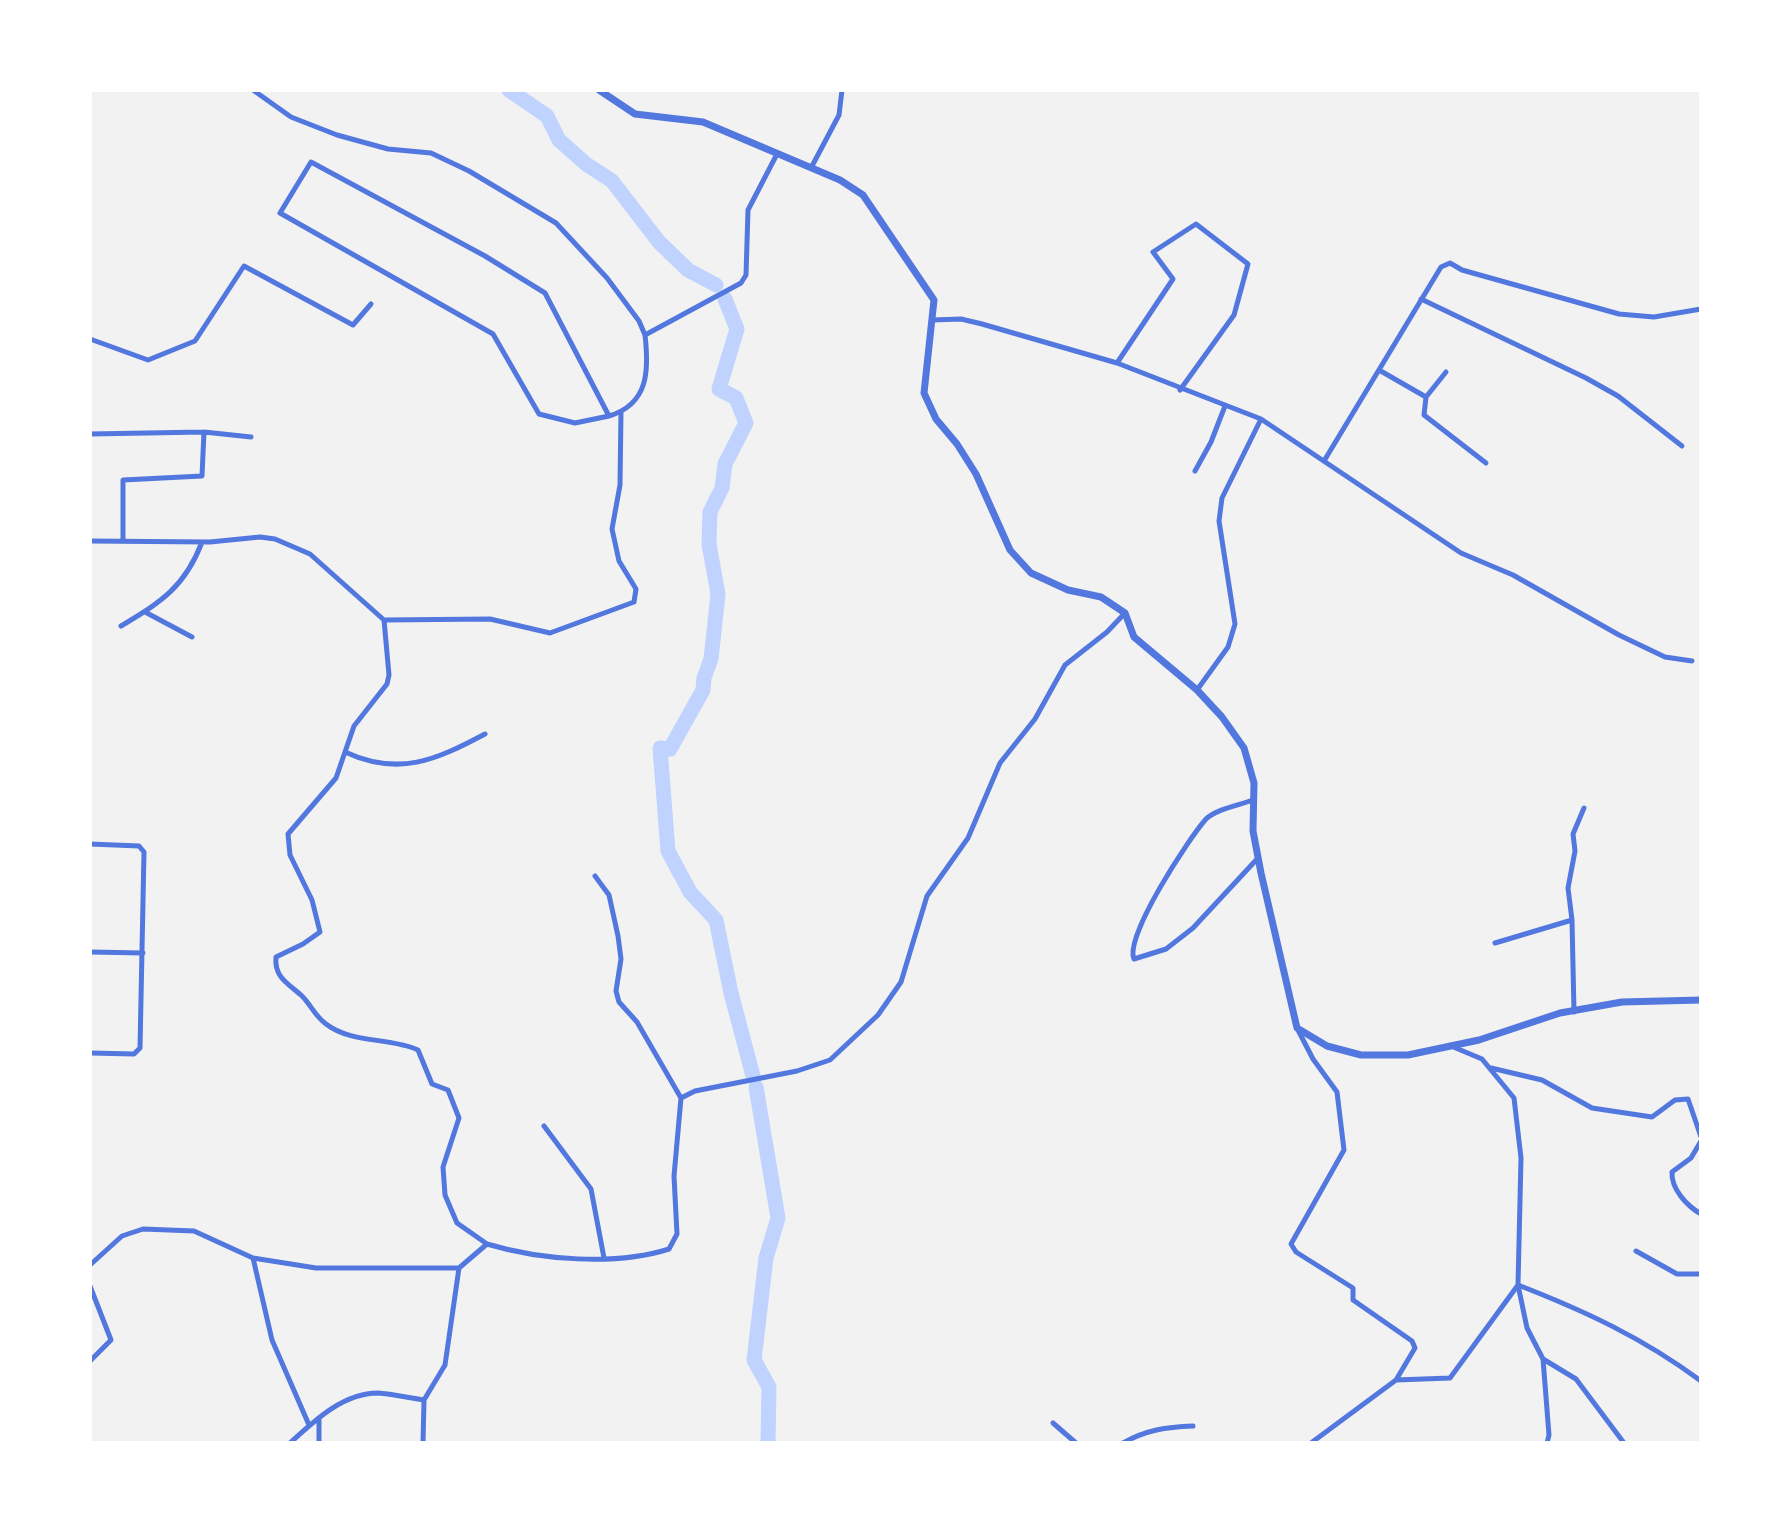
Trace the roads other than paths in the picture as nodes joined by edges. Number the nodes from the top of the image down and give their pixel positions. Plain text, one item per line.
1 (253, 90) edge
2 (598, 90) edge
3 (842, 90) edge
4 (777, 154) junction
5 (811, 168) junction
6 (1422, 299) junction
7 (371, 304) dead end
8 (1701, 309) edge
9 (932, 320) junction
10 (645, 335) junction
11 (90, 339) edge
12 (1117, 363) junction
13 (1379, 370) junction
14 (1446, 372) dead end
15 (1180, 390) junction
16 (1426, 397) junction
17 (1226, 406) junction
18 (621, 412) junction
19 (609, 416) junction
20 (1261, 419) junction
21 (204, 432) junction
22 (90, 434) edge
23 (251, 437) dead end
24 (1682, 446) dead end
25 (1324, 461) junction
26 (1486, 463) dead end
27 (1195, 471) dead end
28 (90, 541) edge
29 (123, 541) junction
30 (202, 542) junction
31 (145, 612) junction
32 (1125, 613) junction
33 (384, 620) junction
34 (121, 626) dead end
35 (192, 637) dead end
36 (1692, 661) dead end
37 (1197, 690) junction
38 (485, 734) dead end
39 (345, 752) junction
40 (1253, 800) junction
41 (1584, 808) dead end
42 (90, 844) edge
43 (1258, 858) junction
44 (595, 876) dead end
45 (1572, 920) junction
46 (1494, 943) dead end
47 (90, 952) edge
48 (143, 953) junction
49 (1701, 1000) edge
50 (1574, 1012) junction
51 (1297, 1028) junction
52 (1451, 1046) junction
53 (90, 1053) edge
54 (1489, 1067) junction
55 (681, 1098) junction
56 (544, 1126) dead end
57 (1701, 1139) edge
58 (1701, 1214) edge
59 (487, 1245) junction
60 (1636, 1251) dead end
61 (253, 1258) junction
62 (604, 1258) junction
63 (90, 1265) edge
64 (459, 1268) junction
65 (1701, 1274) edge
66 (1518, 1285) junction
67 (90, 1286) edge
68 (1543, 1359) junction
69 (90, 1361) edge
70 (1396, 1380) junction
71 (1701, 1381) edge
72 (424, 1400) junction
73 (319, 1418) junction
74 (1053, 1423) dead end
75 (309, 1425) junction
76 (1193, 1426) dead end
77 (290, 1443) edge
78 (319, 1443) edge
79 (423, 1443) edge
80 (1076, 1443) edge
81 (1123, 1443) edge
82 (1311, 1443) edge
83 (1547, 1443) edge
84 (1624, 1443) edge

1 - 10 street
2 - 4 street
3 - 5 street
4 - 5 street
4 - 10 street
5 - 9 street
6 - 8 street
6 - 13 street
6 - 24 street
7 - 11 street
9 - 12 street
9 - 32 street
10 - 18 street
12 - 15 street
12 - 15 street
13 - 16 street
13 - 25 street
14 - 16 street
15 - 17 street
16 - 26 street
17 - 20 street
17 - 27 street
18 - 19 street
18 - 33 street
19 - 19 street
20 - 25 street
20 - 37 street
21 - 22 street
21 - 23 street
21 - 29 street
25 - 36 street
28 - 29 street
29 - 30 street
30 - 31 street
30 - 33 street
31 - 34 street
31 - 35 street
32 - 37 street
32 - 55 street
33 - 39 street
37 - 40 street
38 - 39 street
39 - 59 street
40 - 43 street
40 - 43 street
41 - 45 street
42 - 48 street
43 - 51 street
44 - 55 street
45 - 46 street
45 - 50 street
47 - 48 street
48 - 53 street
49 - 50 street
50 - 52 street
51 - 52 street
51 - 70 street
52 - 54 street
54 - 57 street
54 - 66 street
55 - 62 street
56 - 62 street
57 - 58 street
59 - 62 street
59 - 64 street
60 - 65 street
61 - 63 street
61 - 64 street
61 - 75 street
64 - 72 street
66 - 68 street
66 - 70 street
66 - 71 street
67 - 69 street
68 - 83 street
68 - 84 street
70 - 82 street
72 - 73 street
72 - 79 street
73 - 75 street
73 - 78 street
74 - 80 street
75 - 77 street
76 - 81 street

